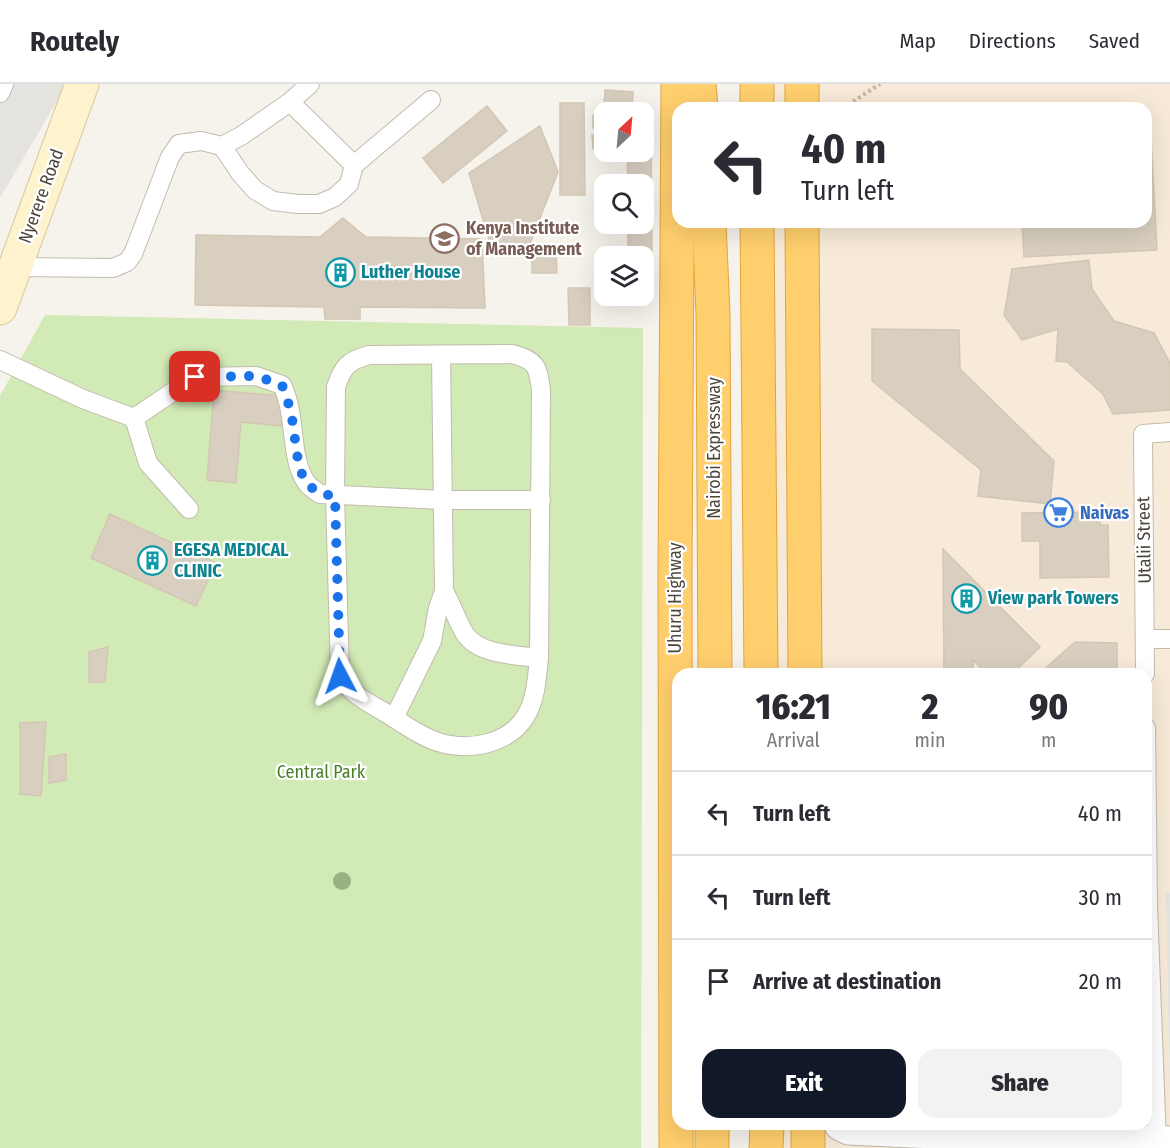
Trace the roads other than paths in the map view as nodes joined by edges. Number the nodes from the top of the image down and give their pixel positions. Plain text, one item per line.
1 (4, 84) edge
2 (82, 84) edge
3 (310, 84) edge
4 (678, 84) edge
5 (699, 84) edge
6 (707, 84) edge
7 (757, 84) edge
8 (802, 84) edge
9 (0, 93) edge
10 (431, 100) dead end
11 (290, 102) junction
12 (678, 102) edge
13 (700, 102) edge
14 (706, 102) edge
15 (757, 102) edge
16 (802, 102) edge
17 (222, 146) junction
18 (354, 165) junction
19 (677, 228) edge
20 (708, 228) edge
21 (757, 228) edge
22 (802, 228) edge
23 (15, 267) junction
24 (0, 308) edge
25 (441, 355) junction
26 (0, 360) edge
27 (134, 418) junction
28 (1170, 432) edge
29 (335, 496) junction
30 (442, 500) junction
31 (541, 500) junction
32 (189, 509) dead end
33 (444, 591) junction
34 (1145, 639) junction
35 (1170, 639) edge
36 (539, 658) junction
37 (675, 668) edge
38 (716, 668) edge
39 (762, 668) edge
40 (805, 668) edge
41 (1145, 668) edge
42 (394, 718) junction
43 (1152, 965) edge
44 (676, 1130) edge
45 (712, 1130) edge
46 (767, 1130) edge
47 (808, 1130) edge
48 (891, 1130) edge
49 (1164, 1143) edge
50 (676, 1148) edge
51 (712, 1148) edge
52 (766, 1148) edge
53 (808, 1148) edge

1 - 9 lane
2 - 23 street, Nyerere Road
3 - 11 lane
4 - 12 highway, Uhuru Highway
5 - 13 highway
6 - 14 highway
7 - 15 highway
8 - 16 highway
10 - 18 lane
11 - 17 lane
11 - 18 lane
17 - 18 lane
17 - 23 lane
19 - 37 highway, Uhuru Highway
20 - 38 highway, Nairobi Expressway
21 - 39 highway
22 - 40 highway
23 - 24 street, Nyerere Road
25 - 29 lane
25 - 30 lane
25 - 31 lane
26 - 27 lane
27 - 29 lane
27 - 32 lane
28 - 34 lane, Utalii Street
29 - 30 lane
29 - 42 lane
30 - 31 lane
30 - 33 lane
31 - 36 lane
33 - 36 lane
33 - 42 lane
34 - 35 lane
34 - 41 lane, Utalii Street
36 - 42 lane
43 - 49 lane
44 - 50 highway, Uhuru Highway
45 - 51 highway
46 - 52 highway
47 - 53 highway
48 - 49 street

